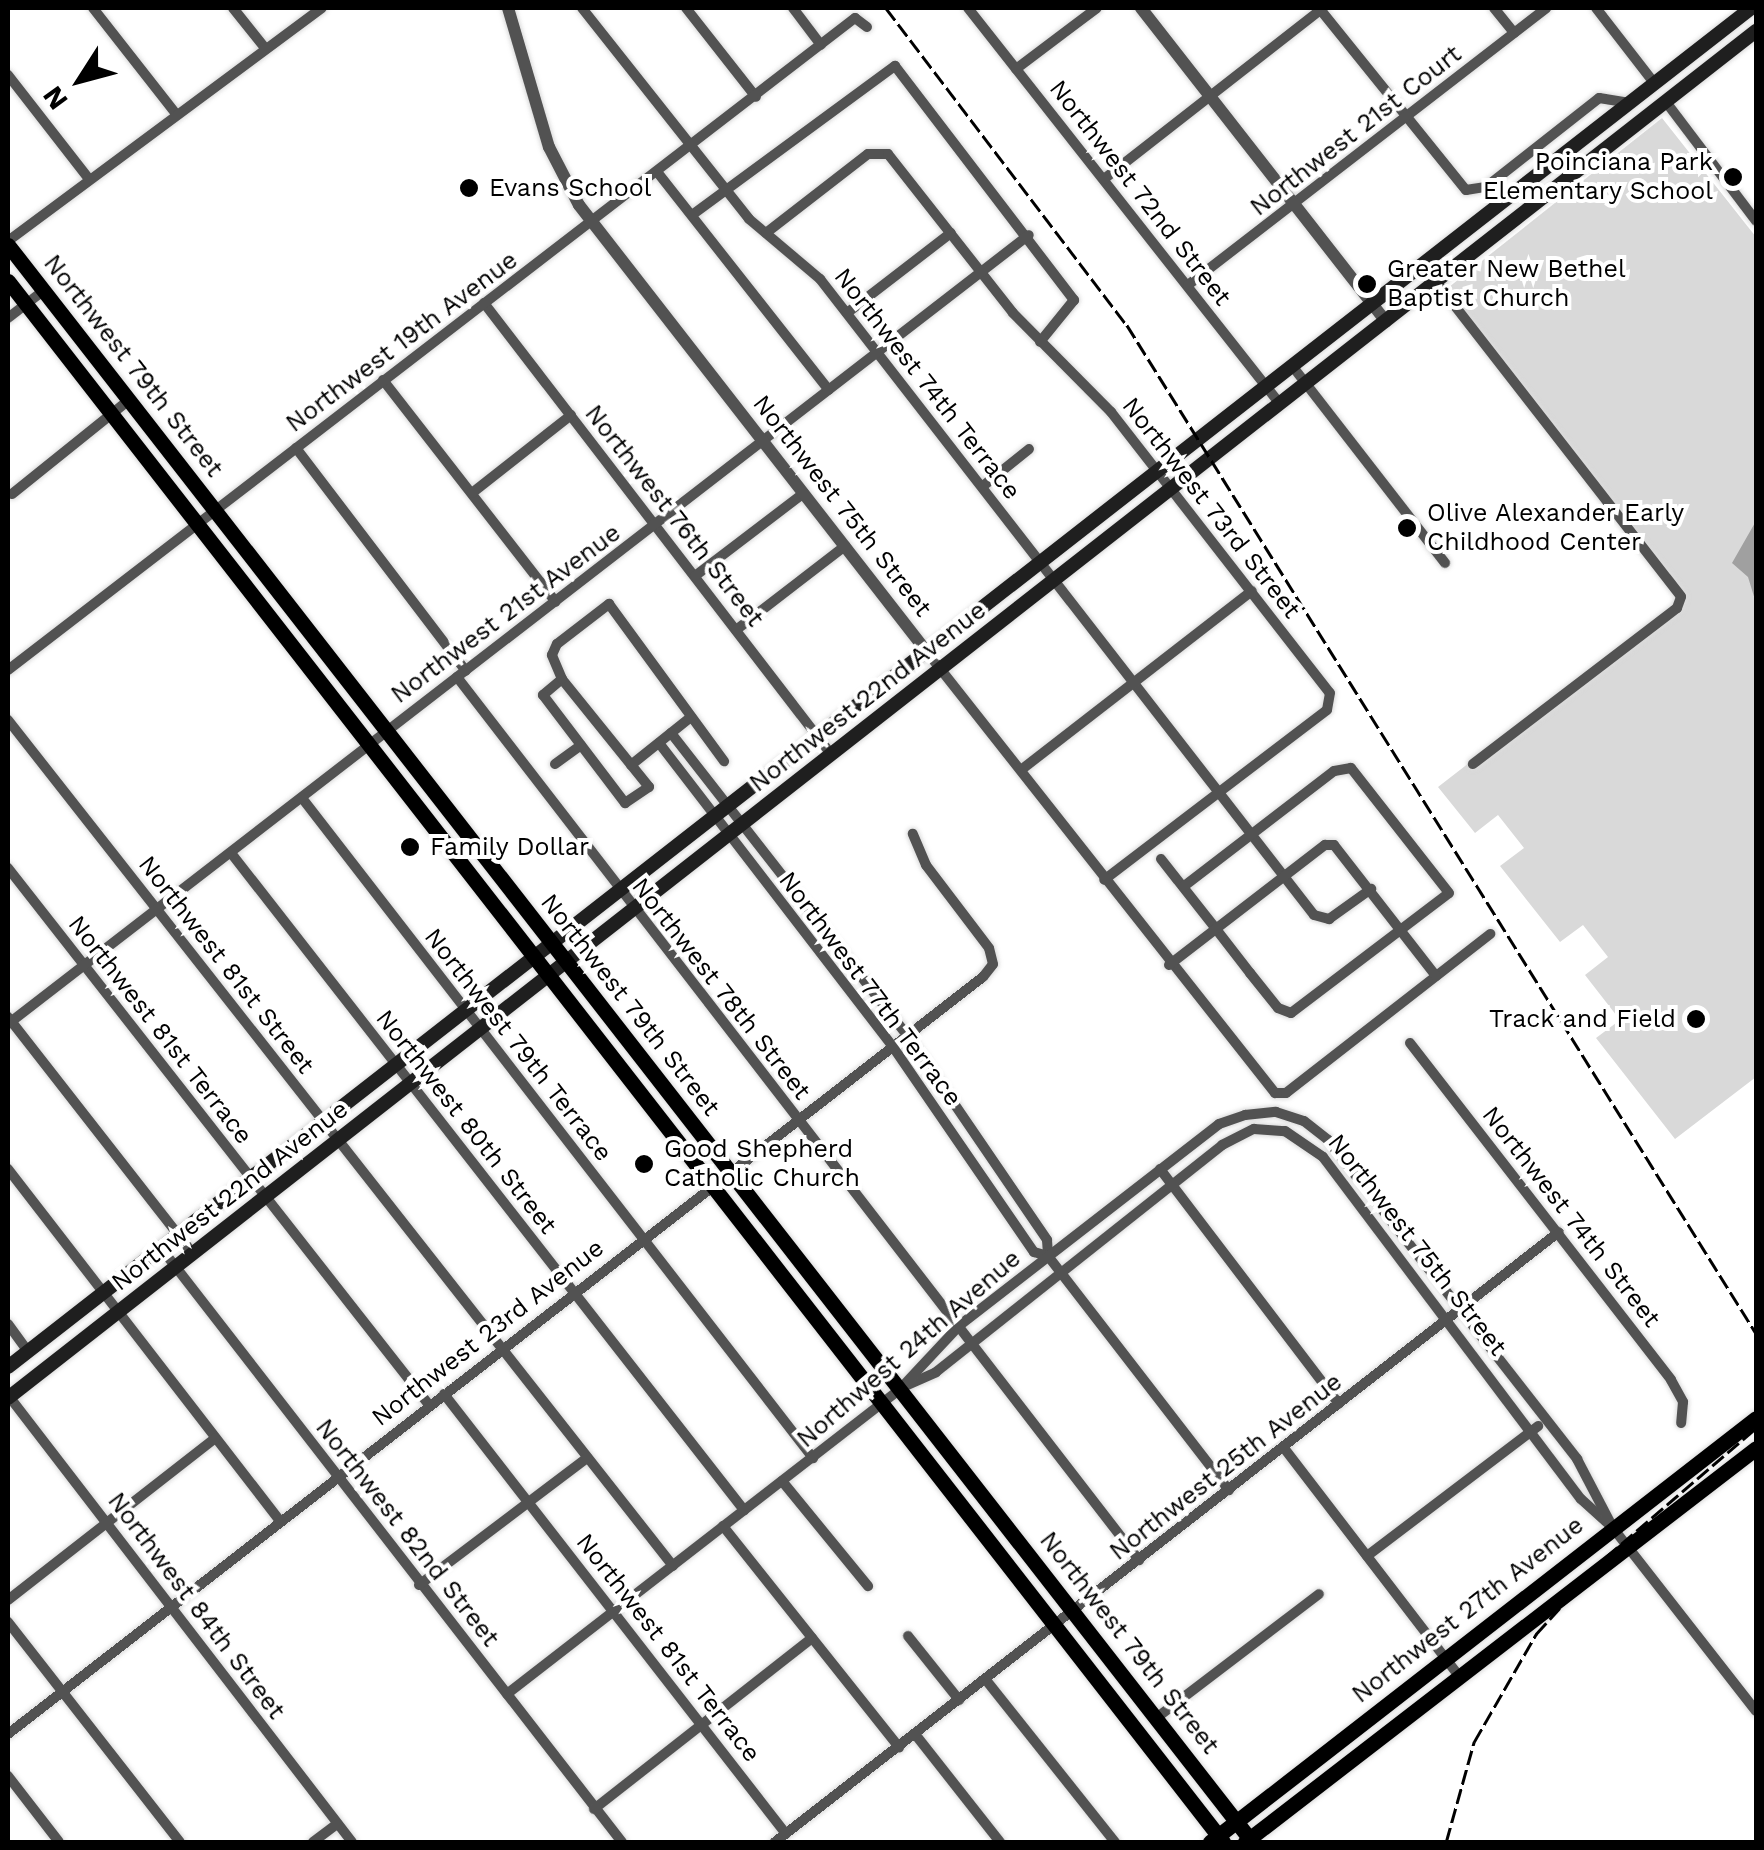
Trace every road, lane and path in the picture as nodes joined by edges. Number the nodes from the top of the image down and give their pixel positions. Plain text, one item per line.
1 (93, 8) edge
2 (233, 8) edge
3 (322, 8) edge
4 (508, 8) edge
5 (582, 8) edge
6 (686, 8) edge
7 (792, 8) edge
8 (968, 8) edge
9 (1097, 8) edge
10 (1140, 8) edge
11 (1321, 8) edge
12 (1494, 8) edge
13 (1546, 8) edge
14 (1596, 8) edge
15 (1751, 8) edge
16 (867, 27) dead end
17 (1756, 31) edge
18 (1514, 33) junction
19 (821, 45) junction
20 (265, 48) junction
21 (1016, 68) junction
22 (8, 75) edge
23 (1655, 84) junction
24 (1210, 96) junction
25 (756, 98) junction
26 (1666, 102) junction
27 (1630, 103) junction
28 (176, 114) junction
29 (1406, 118) junction
30 (692, 148) junction
31 (1556, 160) junction
32 (658, 173) junction
33 (1571, 177) junction
34 (89, 180) junction
35 (1104, 180) junction
36 (724, 190) junction
37 (1295, 205) junction
38 (692, 215) junction
39 (1756, 221) edge
40 (591, 223) junction
41 (766, 233) junction
42 (951, 233) junction
43 (1029, 236) junction
44 (8, 243) edge
45 (1423, 265) junction
46 (982, 272) junction
47 (8, 281) edge
48 (1437, 282) junction
49 (1188, 285) junction
50 (42, 291) junction
51 (484, 303) junction
52 (25, 304) junction
53 (1372, 304) junction
54 (847, 313) junction
55 (8, 318) edge
56 (1386, 322) junction
57 (1040, 342) junction
58 (878, 351) junction
59 (1292, 366) junction
60 (383, 380) junction
61 (1306, 384) junction
62 (1266, 386) junction
63 (829, 390) junction
64 (129, 400) junction
65 (1280, 404) junction
66 (112, 414) junction
67 (570, 415) junction
68 (764, 441) junction
69 (296, 448) junction
70 (1029, 449) dead end
71 (1158, 471) junction
72 (983, 486) junction
73 (1172, 489) junction
74 (472, 492) junction
75 (804, 493) junction
76 (12, 494) dead end
77 (214, 510) junction
78 (196, 524) junction
79 (656, 525) junction
80 (845, 546) junction
81 (1042, 562) junction
82 (1445, 563) dead end
83 (695, 576) junction
84 (1056, 578) junction
85 (1252, 591) junction
86 (556, 602) junction
87 (291, 610) junction
88 (273, 624) junction
89 (736, 630) junction
90 (927, 652) junction
91 (940, 668) junction
92 (8, 670) edge
93 (462, 674) junction
94 (562, 679) junction
95 (1135, 681) junction
96 (692, 717) junction
97 (8, 720) edge
98 (386, 732) junction
99 (672, 733) junction
100 (816, 738) junction
101 (658, 743) junction
102 (369, 745) junction
103 (581, 745) junction
104 (831, 754) junction
105 (724, 761) dead end
106 (555, 764) dead end
107 (1473, 764) dead end
108 (631, 765) junction
109 (1021, 770) junction
110 (1220, 790) junction
111 (302, 798) junction
112 (720, 812) junction
113 (735, 829) junction
114 (1253, 833) junction
115 (913, 834) dead end
116 (476, 849) junction
117 (230, 853) junction
118 (1161, 859) dead end
119 (462, 862) junction
120 (8, 868) edge
121 (1284, 876) junction
122 (1104, 880) junction
123 (1183, 887) junction
124 (1371, 890) junction
125 (619, 891) junction
126 (634, 908) junction
127 (157, 912) junction
128 (1216, 929) junction
129 (1401, 930) junction
130 (1490, 934) dead end
131 (551, 944) junction
132 (534, 958) junction
133 (565, 961) junction
134 (84, 966) junction
135 (1170, 966) junction
136 (548, 975) junction
137 (1436, 976) junction
138 (467, 1011) junction
139 (9, 1021) edge
140 (481, 1028) junction
141 (908, 1036) junction
142 (1410, 1042) dead end
143 (893, 1047) junction
144 (397, 1066) junction
145 (622, 1071) junction
146 (936, 1077) junction
147 (411, 1083) junction
148 (920, 1087) junction
149 (677, 1106) junction
150 (797, 1119) junction
151 (1304, 1120) joint
152 (324, 1122) junction
153 (339, 1141) junction
154 (983, 1147) junction
155 (969, 1157) junction
156 (8, 1169) edge
157 (1160, 1169) junction
158 (729, 1171) junction
159 (251, 1178) junction
160 (1171, 1184) junction
161 (711, 1185) junction
162 (1368, 1190) junction
163 (266, 1198) junction
164 (1356, 1200) junction
165 (1558, 1232) junction
166 (178, 1235) junction
167 (642, 1238) junction
168 (1412, 1247) junction
169 (161, 1248) junction
170 (193, 1254) junction
171 (1048, 1256) junction
172 (1400, 1256) junction
173 (176, 1267) junction
174 (1059, 1270) junction
175 (814, 1279) junction
176 (103, 1293) junction
177 (573, 1294) junction
178 (796, 1294) junction
179 (1461, 1310) junction
180 (118, 1312) junction
181 (1448, 1320) junction
182 (8, 1324) edge
183 (960, 1325) junction
184 (972, 1340) junction
185 (502, 1349) junction
186 (28, 1352) junction
187 (8, 1367) edge
188 (1506, 1367) junction
189 (1493, 1377) junction
190 (900, 1388) junction
191 (444, 1394) junction
192 (8, 1396) edge
193 (881, 1404) junction
194 (1339, 1404) junction
195 (429, 1405) junction
196 (1756, 1418) edge
197 (1546, 1420) junction
198 (1682, 1423) dead end
199 (1534, 1430) junction
200 (215, 1438) junction
201 (1284, 1448) junction
202 (1756, 1448) edge
203 (587, 1458) junction
204 (813, 1458) junction
205 (335, 1478) junction
206 (782, 1481) junction
207 (1229, 1490) junction
208 (986, 1500) junction
209 (529, 1501) junction
210 (744, 1510) junction
211 (967, 1514) junction
212 (280, 1521) junction
213 (108, 1522) junction
214 (724, 1526) junction
215 (1612, 1528) junction
216 (1627, 1547) junction
217 (1366, 1556) junction
218 (1139, 1560) junction
219 (673, 1566) junction
220 (419, 1585) junction
221 (868, 1586) dead end
222 (1319, 1594) dead end
223 (8, 1600) edge
224 (170, 1606) junction
225 (615, 1611) junction
226 (1072, 1612) junction
227 (8, 1622) edge
228 (1054, 1625) junction
229 (1480, 1633) junction
230 (908, 1636) dead end
231 (812, 1638) junction
232 (1493, 1651) junction
233 (1446, 1659) junction
234 (1460, 1676) junction
235 (986, 1680) junction
236 (62, 1691) junction
237 (507, 1694) junction
238 (959, 1700) junction
239 (1756, 1710) edge
240 (1156, 1719) junction
241 (701, 1722) junction
242 (8, 1734) edge
243 (915, 1734) junction
244 (899, 1747) junction
245 (1334, 1747) junction
246 (1346, 1764) junction
247 (8, 1776) edge
248 (594, 1810) junction
249 (1237, 1822) junction
250 (337, 1824) junction
251 (786, 1834) junction
252 (1217, 1840) edge
253 (59, 1842) edge
254 (180, 1842) edge
255 (314, 1842) edge
256 (352, 1842) edge
257 (622, 1842) edge
258 (775, 1842) edge
259 (1000, 1842) edge
260 (1115, 1842) edge
261 (1249, 1842) edge

1 - 28 street
2 - 20 street
3 - 20 street
4 - 40 street, Northwest 75th Street
5 - 30 street, Northwest 74th Terrace
6 - 25 street
7 - 19 street
8 - 21 street, Northwest 72nd Street
9 - 21 street
10 - 24 street
11 - 24 street
11 - 29 street
12 - 18 street
13 - 18 street, Northwest 21st Court
14 - 23 street
15 - 23 main road, Northwest 22nd Avenue
16 - 19 street
17 - 26 main road, Northwest 22nd Avenue
18 - 29 street, Northwest 21st Court
19 - 25 street, Northwest 19th Avenue
20 - 28 street
21 - 35 street, Northwest 72nd Street
22 - 34 street
23 - 26 main road
23 - 27 main road, Northwest 22nd Avenue
24 - 35 street
24 - 37 street
25 - 30 street, Northwest 19th Avenue
26 - 33 main road, Northwest 22nd Avenue
26 - 39 street
27 - 29 street
27 - 31 main road, Northwest 22nd Avenue
28 - 34 street
29 - 37 street, Northwest 21st Court
30 - 32 street, Northwest 19th Avenue
30 - 36 street, Northwest 74th Terrace
31 - 33 main road
31 - 45 main road, Northwest 22nd Avenue
32 - 38 street
32 - 40 street, Northwest 19th Avenue
33 - 48 main road, Northwest 22nd Avenue
34 - 44 street
35 - 49 street, Northwest 72nd Street
36 - 38 street
36 - 41 street, Northwest 74th Terrace
36 - 43 street
37 - 49 street, Northwest 21st Court
37 - 53 street
38 - 63 street
40 - 51 street, Northwest 19th Avenue
40 - 68 street, Northwest 75th Street
41 - 42 street, Northwest 73rd Street
41 - 54 street, Northwest 74th Terrace
42 - 46 street, Northwest 73rd Street
42 - 54 street
43 - 46 street, Northwest 21st Avenue
43 - 57 street
44 - 50 main road, Northwest 79th Street
45 - 48 street
45 - 53 main road, Northwest 22nd Avenue
46 - 57 street, Northwest 73rd Street
46 - 58 street, Northwest 21st Avenue
47 - 52 main road, Northwest 79th Street
48 - 56 main road, Northwest 22nd Avenue
48 - 107 street
49 - 62 street, Northwest 72nd Street
50 - 52 street
50 - 64 main road, Northwest 79th Street
51 - 60 street, Northwest 19th Avenue
51 - 67 street, Northwest 76th Street
52 - 55 street
52 - 66 main road, Northwest 79th Street
53 - 56 street
53 - 59 main road, Northwest 22nd Avenue
54 - 58 street, Northwest 74th Terrace
56 - 61 main road, Northwest 22nd Avenue
57 - 71 street, Northwest 73rd Street
58 - 63 street, Northwest 21st Avenue
58 - 72 street, Northwest 74th Terrace
59 - 61 street
59 - 62 main road, Northwest 22nd Avenue
60 - 69 street, Northwest 19th Avenue
60 - 74 street
61 - 65 main road, Northwest 22nd Avenue
61 - 82 street
62 - 65 street, Northwest 72nd Street
62 - 71 main road, Northwest 22nd Avenue
63 - 68 street, Northwest 21st Avenue
64 - 66 street
64 - 77 main road, Northwest 79th Street
65 - 73 main road, Northwest 22nd Avenue
66 - 76 street
66 - 78 main road, Northwest 79th Street
67 - 74 street
67 - 79 street, Northwest 76th Street
68 - 75 street, Northwest 75th Street
68 - 79 street, Northwest 21st Avenue
69 - 77 street, Northwest 19th Avenue
69 - 93 street, Northwest 78th Street
70 - 72 street
71 - 73 street, Northwest 73rd Street
71 - 81 main road, Northwest 22nd Avenue
72 - 81 street, Northwest 74th Terrace
73 - 84 main road, Northwest 22nd Avenue
73 - 85 street, Northwest 73rd Street
74 - 86 street
75 - 80 street, Northwest 75th Street
75 - 83 street
77 - 78 street, Northwest 19th Avenue
77 - 87 main road, Northwest 79th Street
78 - 88 main road, Northwest 79th Street
78 - 92 street, Northwest 19th Avenue
79 - 83 street, Northwest 76th Street
79 - 86 street, Northwest 21st Avenue
80 - 89 street
80 - 90 street, Northwest 75th Street
81 - 84 street
81 - 90 main road, Northwest 22nd Avenue
83 - 89 street, Northwest 76th Street
84 - 91 main road, Northwest 22nd Avenue
84 - 95 street
85 - 95 street
85 - 110 street, Northwest 73rd Street
86 - 93 street, Northwest 21st Avenue
87 - 88 main road
87 - 98 main road, Northwest 79th Street
88 - 102 main road, Northwest 79th Street
89 - 100 street, Northwest 76th Street
90 - 91 street, Northwest 75th Street
90 - 100 main road, Northwest 22nd Avenue
91 - 104 main road, Northwest 22nd Avenue
91 - 109 street, Northwest 75th Street
93 - 98 street, Northwest 21st Avenue
93 - 125 street, Northwest 78th Street
94 - 96 street
94 - 103 street
94 - 108 street
95 - 109 street
95 - 110 street
96 - 99 street
96 - 105 street
97 - 127 street, Northwest 81st Street
98 - 102 street, Northwest 21st Avenue
98 - 116 main road, Northwest 79th Street
99 - 101 street
99 - 112 street, Northwest 77th Terrace
100 - 104 street, Northwest 76th Street
100 - 112 main road, Northwest 22nd Avenue
101 - 108 street
101 - 112 street, Northwest 77th Terrace
102 - 111 street, Northwest 21st Avenue
102 - 119 main road, Northwest 79th Street
103 - 106 street
103 - 108 street
104 - 113 main road, Northwest 22nd Avenue
109 - 122 street, Northwest 75th Street
110 - 114 street
110 - 122 street
111 - 117 street, Northwest 21st Avenue
111 - 138 street, Northwest 79th Terrace
112 - 113 street, Northwest 77th Terrace
112 - 125 main road, Northwest 22nd Avenue
113 - 126 main road, Northwest 22nd Avenue
113 - 141 street, Northwest 77th Terrace
113 - 143 street, Northwest 77th Terrace
114 - 121 street
114 - 123 street
114 - 129 street
115 - 141 street, Northwest 23rd Avenue
116 - 119 main road
116 - 131 main road, Northwest 79th Street
117 - 127 street, Northwest 21st Avenue
117 - 144 street, Northwest 80th Street
118 - 123 street
119 - 132 main road, Northwest 79th Street
120 - 134 street, Northwest 81st Terrace
121 - 124 street
121 - 124 street
121 - 128 street
122 - 135 street, Northwest 75th Street
123 - 128 street
124 - 129 street
125 - 126 street, Northwest 78th Street
125 - 131 main road, Northwest 22nd Avenue
126 - 133 main road, Northwest 22nd Avenue
126 - 150 street, Northwest 78th Street
127 - 134 street, Northwest 21st Avenue
127 - 152 street, Northwest 81st Street
128 - 129 street
128 - 135 street
129 - 137 street
130 - 137 street
131 - 132 main road, Northwest 22nd Avenue
131 - 133 main road, Northwest 79th Street
132 - 136 main road, Northwest 79th Street
132 - 138 main road, Northwest 22nd Avenue
133 - 136 main road, Northwest 22nd Avenue
133 - 149 main road, Northwest 79th Street
134 - 139 street, Northwest 21st Avenue
134 - 159 street, Northwest 81st Terrace
135 - 137 street, Northwest 75th Street
136 - 140 main road, Northwest 22nd Avenue
136 - 145 main road, Northwest 79th Street
138 - 140 street, Northwest 79th Terrace
138 - 144 main road, Northwest 22nd Avenue
139 - 166 street
140 - 147 main road, Northwest 22nd Avenue
140 - 167 street, Northwest 79th Terrace
141 - 143 street, Northwest 23rd Avenue
141 - 146 street, Northwest 77th Terrace
142 - 165 street, Northwest 74th Street
143 - 148 street, Northwest 77th Terrace
143 - 150 street, Northwest 23rd Avenue
144 - 147 street, Northwest 80th Street
144 - 152 main road, Northwest 22nd Avenue
145 - 149 main road
145 - 161 main road, Northwest 79th Street
146 - 148 street
146 - 154 street, Northwest 77th Terrace
147 - 153 main road, Northwest 22nd Avenue
147 - 177 street, Northwest 80th Street
148 - 155 street, Northwest 77th Terrace
149 - 158 main road, Northwest 79th Street
150 - 158 street, Northwest 23rd Avenue
150 - 183 street, Northwest 78th Street
151 - 157 street, Northwest 24th Avenue
151 - 162 street, Northwest 75th Street
152 - 153 street, Northwest 81st Street
152 - 159 main road, Northwest 22nd Avenue
153 - 163 main road, Northwest 22nd Avenue
153 - 185 street, Northwest 81st Street
154 - 155 street
154 - 171 street, Northwest 77th Terrace
155 - 171 street, Northwest 77th Terrace
156 - 176 street
157 - 160 street
157 - 171 street, Northwest 24th Avenue
158 - 161 street, Northwest 23rd Avenue
158 - 175 main road, Northwest 79th Street
159 - 163 street, Northwest 81st Terrace
159 - 166 main road, Northwest 22nd Avenue
160 - 164 street, Northwest 75th Street
160 - 174 street, Northwest 75th Street
160 - 194 street
161 - 167 street, Northwest 23rd Avenue
161 - 178 main road, Northwest 79th Street
162 - 164 street
162 - 168 street, Northwest 75th Street
163 - 170 main road, Northwest 22nd Avenue
163 - 195 street, Northwest 81st Terrace
164 - 172 street, Northwest 75th Street
165 - 179 street, Northwest 25th Avenue
165 - 198 street, Northwest 74th Street
166 - 169 main road, Northwest 22nd Avenue
166 - 170 street
167 - 177 street, Northwest 23rd Avenue
167 - 204 street, Northwest 79th Terrace
168 - 172 street
168 - 179 street, Northwest 75th Street
169 - 173 street, Northwest 82nd Street
169 - 176 main road, Northwest 22nd Avenue
170 - 173 main road, Northwest 22nd Avenue
171 - 174 street, Northwest 77th Terrace
171 - 183 street, Northwest 24th Avenue
172 - 181 street, Northwest 75th Street
173 - 180 main road, Northwest 22nd Avenue
173 - 205 street, Northwest 82nd Street
174 - 184 street, Northwest 75th Street
174 - 207 street, Northwest 77th Terrace
175 - 178 main road
175 - 190 main road, Northwest 79th Street
176 - 180 street
176 - 186 main road, Northwest 22nd Avenue
177 - 185 street, Northwest 23rd Avenue
177 - 210 street, Northwest 80th Street
178 - 193 main road, Northwest 79th Street
179 - 181 street, Northwest 25th Avenue
179 - 188 street, Northwest 75th Street
180 - 192 main road, Northwest 22nd Avenue
180 - 200 street
181 - 189 street, Northwest 75th Street
181 - 194 street, Northwest 25th Avenue
182 - 186 street
183 - 184 street, Northwest 78th Street
183 - 190 street, Northwest 24th Avenue
184 - 190 street, Northwest 75th Street
184 - 218 street, Northwest 78th Street
185 - 191 street, Northwest 23rd Avenue
185 - 203 street, Northwest 81st Street
186 - 187 main road, Northwest 22nd Avenue
188 - 189 street
188 - 197 street, Northwest 75th Street
189 - 199 street, Northwest 75th Street
190 - 193 street, Northwest 24th Avenue
190 - 208 main road, Northwest 79th Street
191 - 195 street, Northwest 23rd Avenue
191 - 209 street, Northwest 81st Terrace
192 - 213 street, Northwest 84th Street
193 - 204 street, Northwest 24th Avenue
193 - 211 main road, Northwest 79th Street
194 - 201 street, Northwest 25th Avenue
195 - 205 street, Northwest 23rd Avenue
196 - 215 main road, Northwest 27th Avenue
197 - 199 street
197 - 215 street, Northwest 75th Street
199 - 215 street, Northwest 75th Street
199 - 217 street
200 - 212 street
200 - 213 street
201 - 207 street, Northwest 25th Avenue
201 - 217 street
202 - 216 main road, Northwest 27th Avenue
203 - 209 street
203 - 219 street, Northwest 81st Street
204 - 206 street, Northwest 24th Avenue
205 - 212 street, Northwest 23rd Avenue
205 - 220 street, Northwest 82nd Street
206 - 210 street, Northwest 24th Avenue
206 - 221 street
207 - 218 street, Northwest 25th Avenue
208 - 211 main road
208 - 226 main road, Northwest 79th Street
209 - 220 street
209 - 225 street, Northwest 81st Terrace
210 - 214 street, Northwest 24th Avenue
211 - 228 main road, Northwest 79th Street
212 - 224 street, Northwest 23rd Avenue
213 - 223 street
213 - 224 street, Northwest 84th Street
214 - 219 street, Northwest 24th Avenue
214 - 231 street
215 - 216 street, Northwest 75th Street
215 - 229 main road, Northwest 27th Avenue
216 - 232 main road, Northwest 27th Avenue
216 - 239 street, Northwest 75th Street
217 - 233 street
218 - 226 street, Northwest 25th Avenue
219 - 225 street, Northwest 24th Avenue
220 - 237 street, Northwest 82nd Street
222 - 240 street
224 - 236 street, Northwest 23rd Avenue
224 - 250 street, Northwest 84th Street
225 - 237 street, Northwest 24th Avenue
225 - 241 street, Northwest 81st Terrace
226 - 228 street, Northwest 25th Avenue
226 - 240 main road, Northwest 79th Street
227 - 236 street
228 - 235 street, Northwest 25th Avenue
228 - 252 main road, Northwest 79th Street
229 - 232 main road
229 - 233 main road, Northwest 27th Avenue
230 - 238 street
231 - 241 street
231 - 244 street
232 - 234 main road, Northwest 27th Avenue
233 - 234 street
233 - 245 main road, Northwest 27th Avenue
234 - 246 main road, Northwest 27th Avenue
235 - 238 street, Northwest 25th Avenue
235 - 260 street
236 - 242 street, Northwest 23rd Avenue
236 - 254 street
237 - 248 street, Northwest 82nd Street
238 - 243 street, Northwest 25th Avenue
240 - 249 main road, Northwest 79th Street
241 - 248 street
241 - 251 street, Northwest 81st Terrace
243 - 244 street, Northwest 25th Avenue
243 - 259 street
244 - 251 street, Northwest 25th Avenue
245 - 246 main road
245 - 249 main road, Northwest 27th Avenue
246 - 261 main road, Northwest 27th Avenue
247 - 253 street
248 - 257 street, Northwest 82nd Street
249 - 252 main road, Northwest 27th Avenue
249 - 261 main road, Northwest 79th Street
250 - 255 street
250 - 256 street, Northwest 84th Street
251 - 258 street, Northwest 25th Avenue

